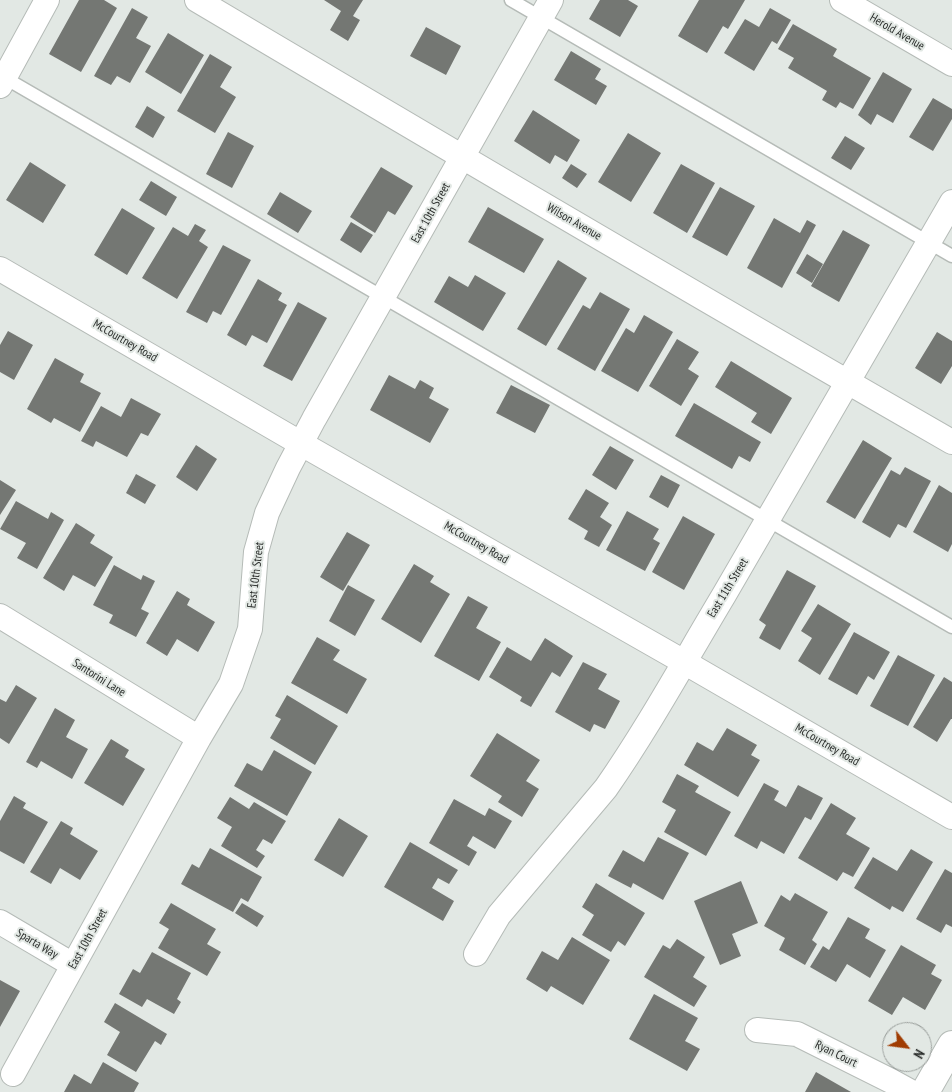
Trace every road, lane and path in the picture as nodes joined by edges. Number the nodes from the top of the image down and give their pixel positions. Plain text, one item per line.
1 (47, 0) edge
2 (197, 0) edge
3 (511, 0) edge
4 (842, 0) edge
5 (546, 9) edge
6 (952, 64) edge
7 (3, 82) edge
8 (463, 158) junction
9 (952, 202) edge
10 (929, 242) junction
11 (952, 256) edge
12 (0, 268) edge
13 (383, 298) junction
14 (848, 383) junction
15 (952, 442) edge
16 (300, 444) junction
17 (768, 521) junction
18 (0, 616) edge
19 (952, 627) edge
20 (684, 662) junction
21 (199, 738) junction
22 (952, 817) edge
23 (0, 922) edge
24 (476, 954) dead end
25 (73, 965) junction
26 (757, 1030) dead end
27 (952, 1045) edge
28 (13, 1074) dead end
29 (911, 1092) edge
30 (925, 1092) edge

1 - 7 street
2 - 8 street, Wilson Avenue
3 - 5 lane
4 - 6 street, Herold Avenue
5 - 8 street, East 10th Street
5 - 10 lane
7 - 13 lane
8 - 13 street, East 10th Street
8 - 14 street, Wilson Avenue
9 - 10 street, East 11th Street
10 - 11 lane
10 - 14 street, East 11th Street
12 - 16 street, McCourtney Road
13 - 16 street, East 10th Street
13 - 17 lane
14 - 15 street, Wilson Avenue
14 - 17 street, East 11th Street
16 - 20 street, McCourtney Road
16 - 21 street, East 10th Street
17 - 19 lane
17 - 20 street, East 11th Street
18 - 21 street, Santorini Lane
20 - 22 street, McCourtney Road
20 - 24 street, East 11th Street
21 - 25 street, East 10th Street
23 - 25 street, Sparta Way
25 - 28 street, East 10th Street
26 - 29 street, Ryan Court
27 - 30 street

